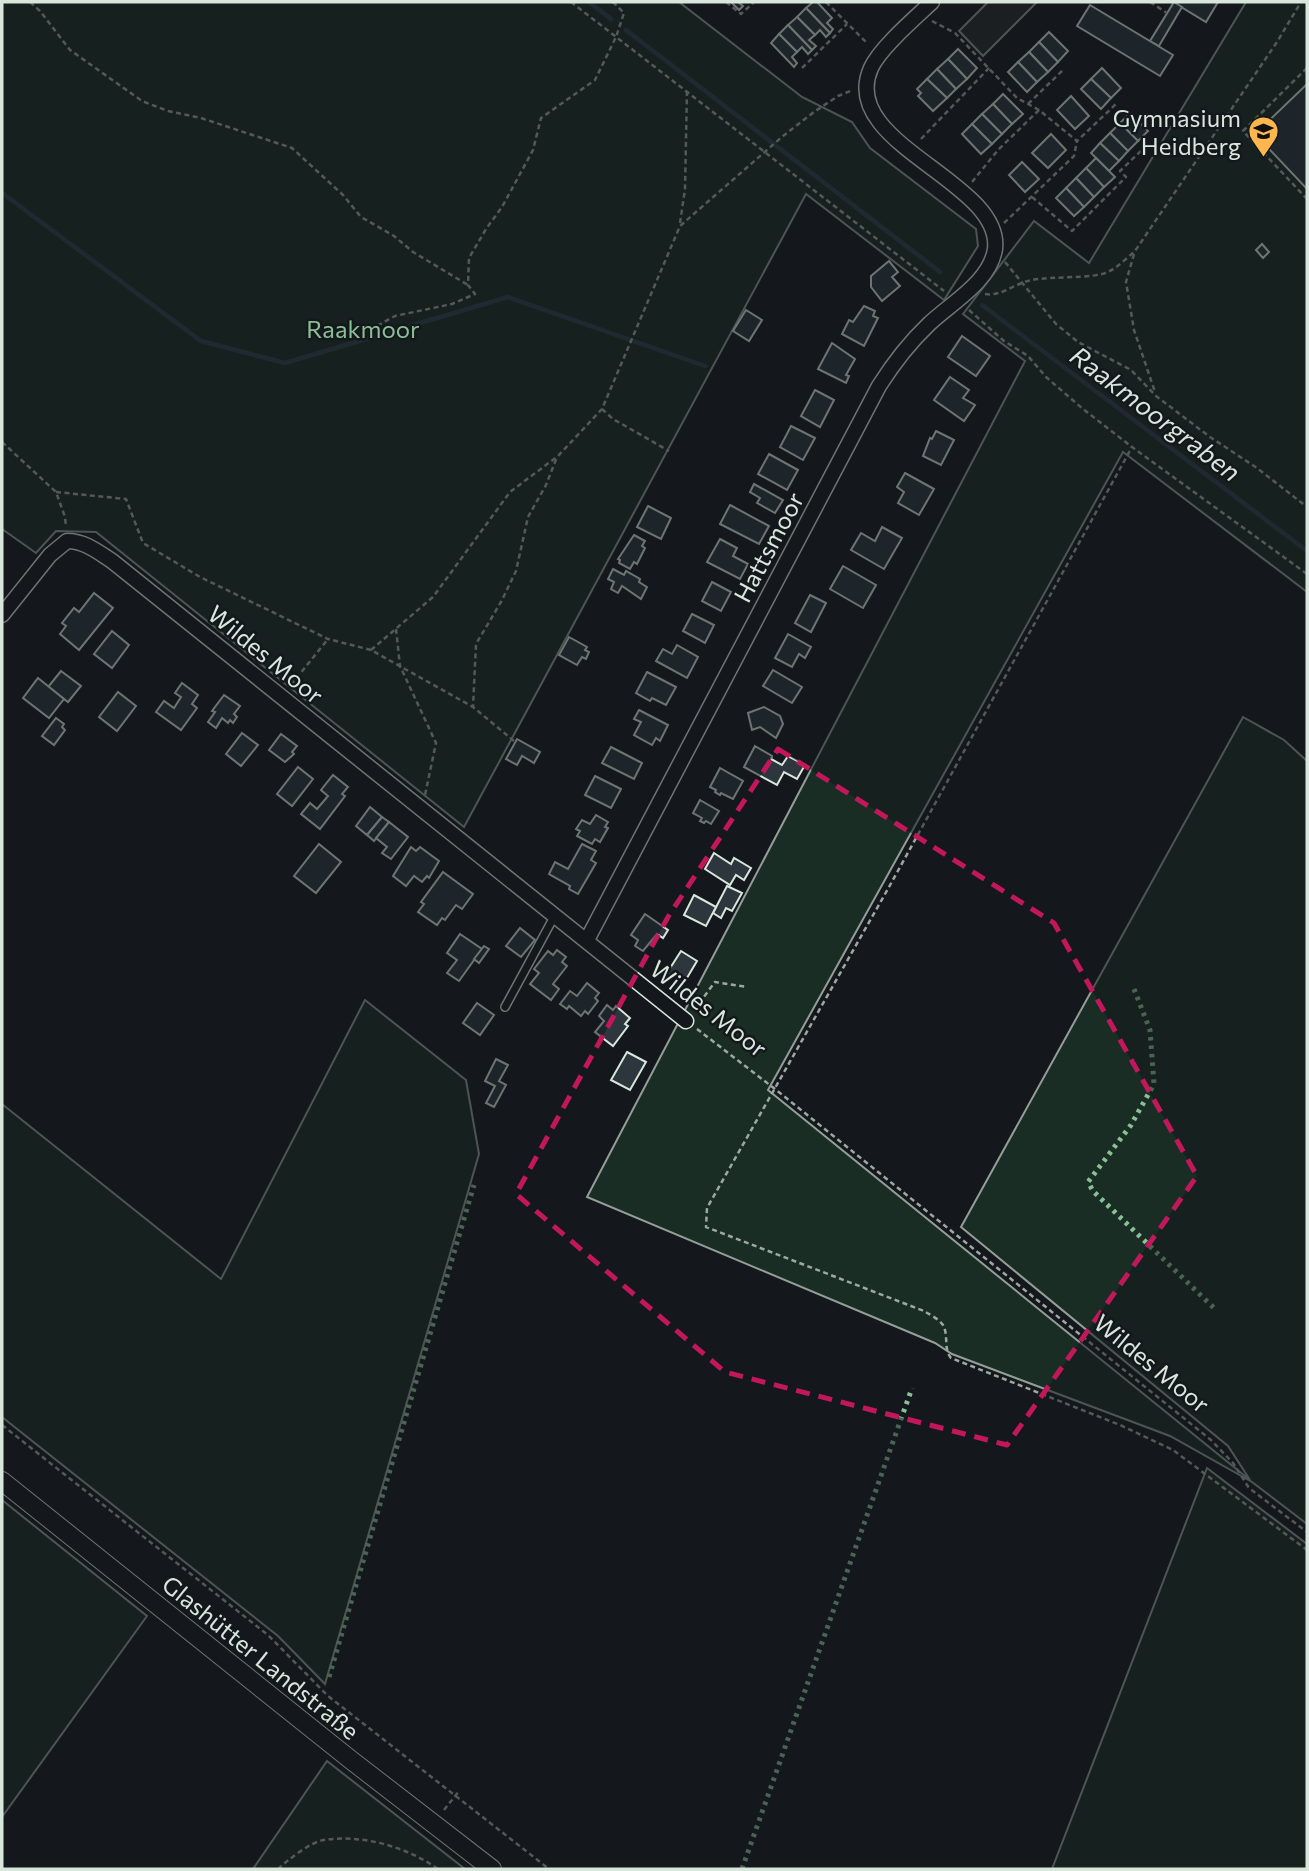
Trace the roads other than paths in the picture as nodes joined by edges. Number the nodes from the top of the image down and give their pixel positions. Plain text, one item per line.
1 (927, 6) edge
2 (2, 615) edge
3 (555, 914) junction
4 (587, 940) junction
5 (505, 1007) dead end
6 (686, 1021) road end
7 (2, 1481) edge
8 (492, 1869) edge

1 - 4 street, Hattsmoor
2 - 3 street, Wildes Moor
3 - 4 street, Wildes Moor
3 - 5 lane
4 - 6 street, Wildes Moor
7 - 8 street, Glashütter Landstraße

